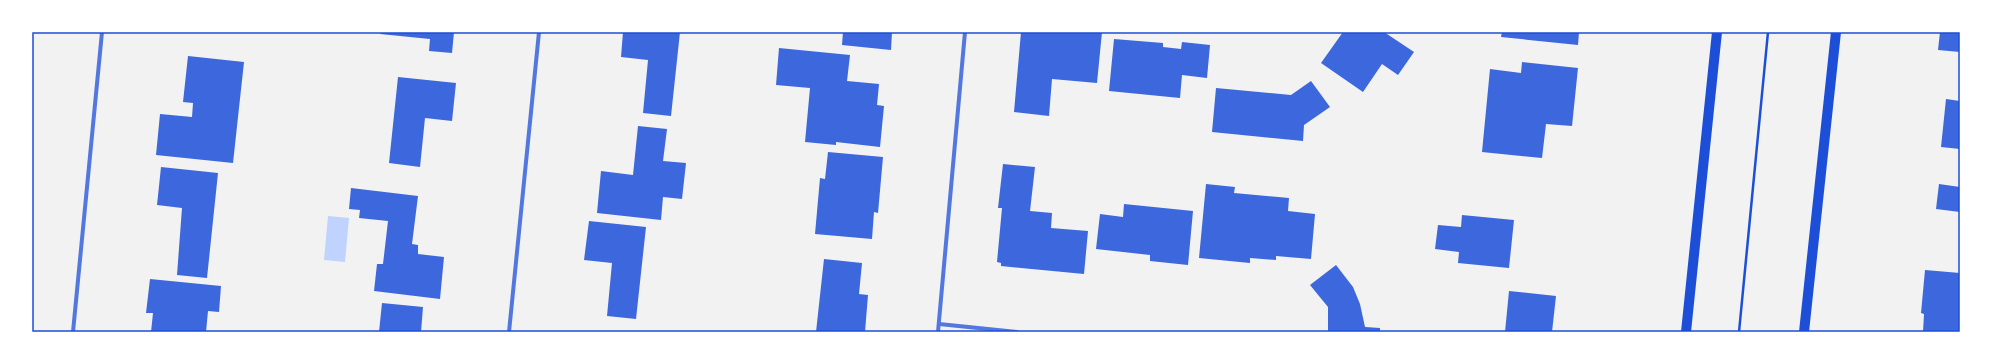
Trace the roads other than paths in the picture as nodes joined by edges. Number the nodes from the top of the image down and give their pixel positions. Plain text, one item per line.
1 (102, 32) edge
2 (539, 32) edge
3 (965, 32) edge
4 (1717, 32) edge
5 (1836, 32) edge
6 (939, 324) junction
7 (73, 332) edge
8 (508, 332) edge
9 (938, 332) edge
10 (1017, 332) edge
11 (1686, 332) edge
12 (1804, 332) edge

1 - 7 street
2 - 8 street
3 - 6 street
4 - 11 main road
5 - 12 main road
6 - 9 street
6 - 10 street

